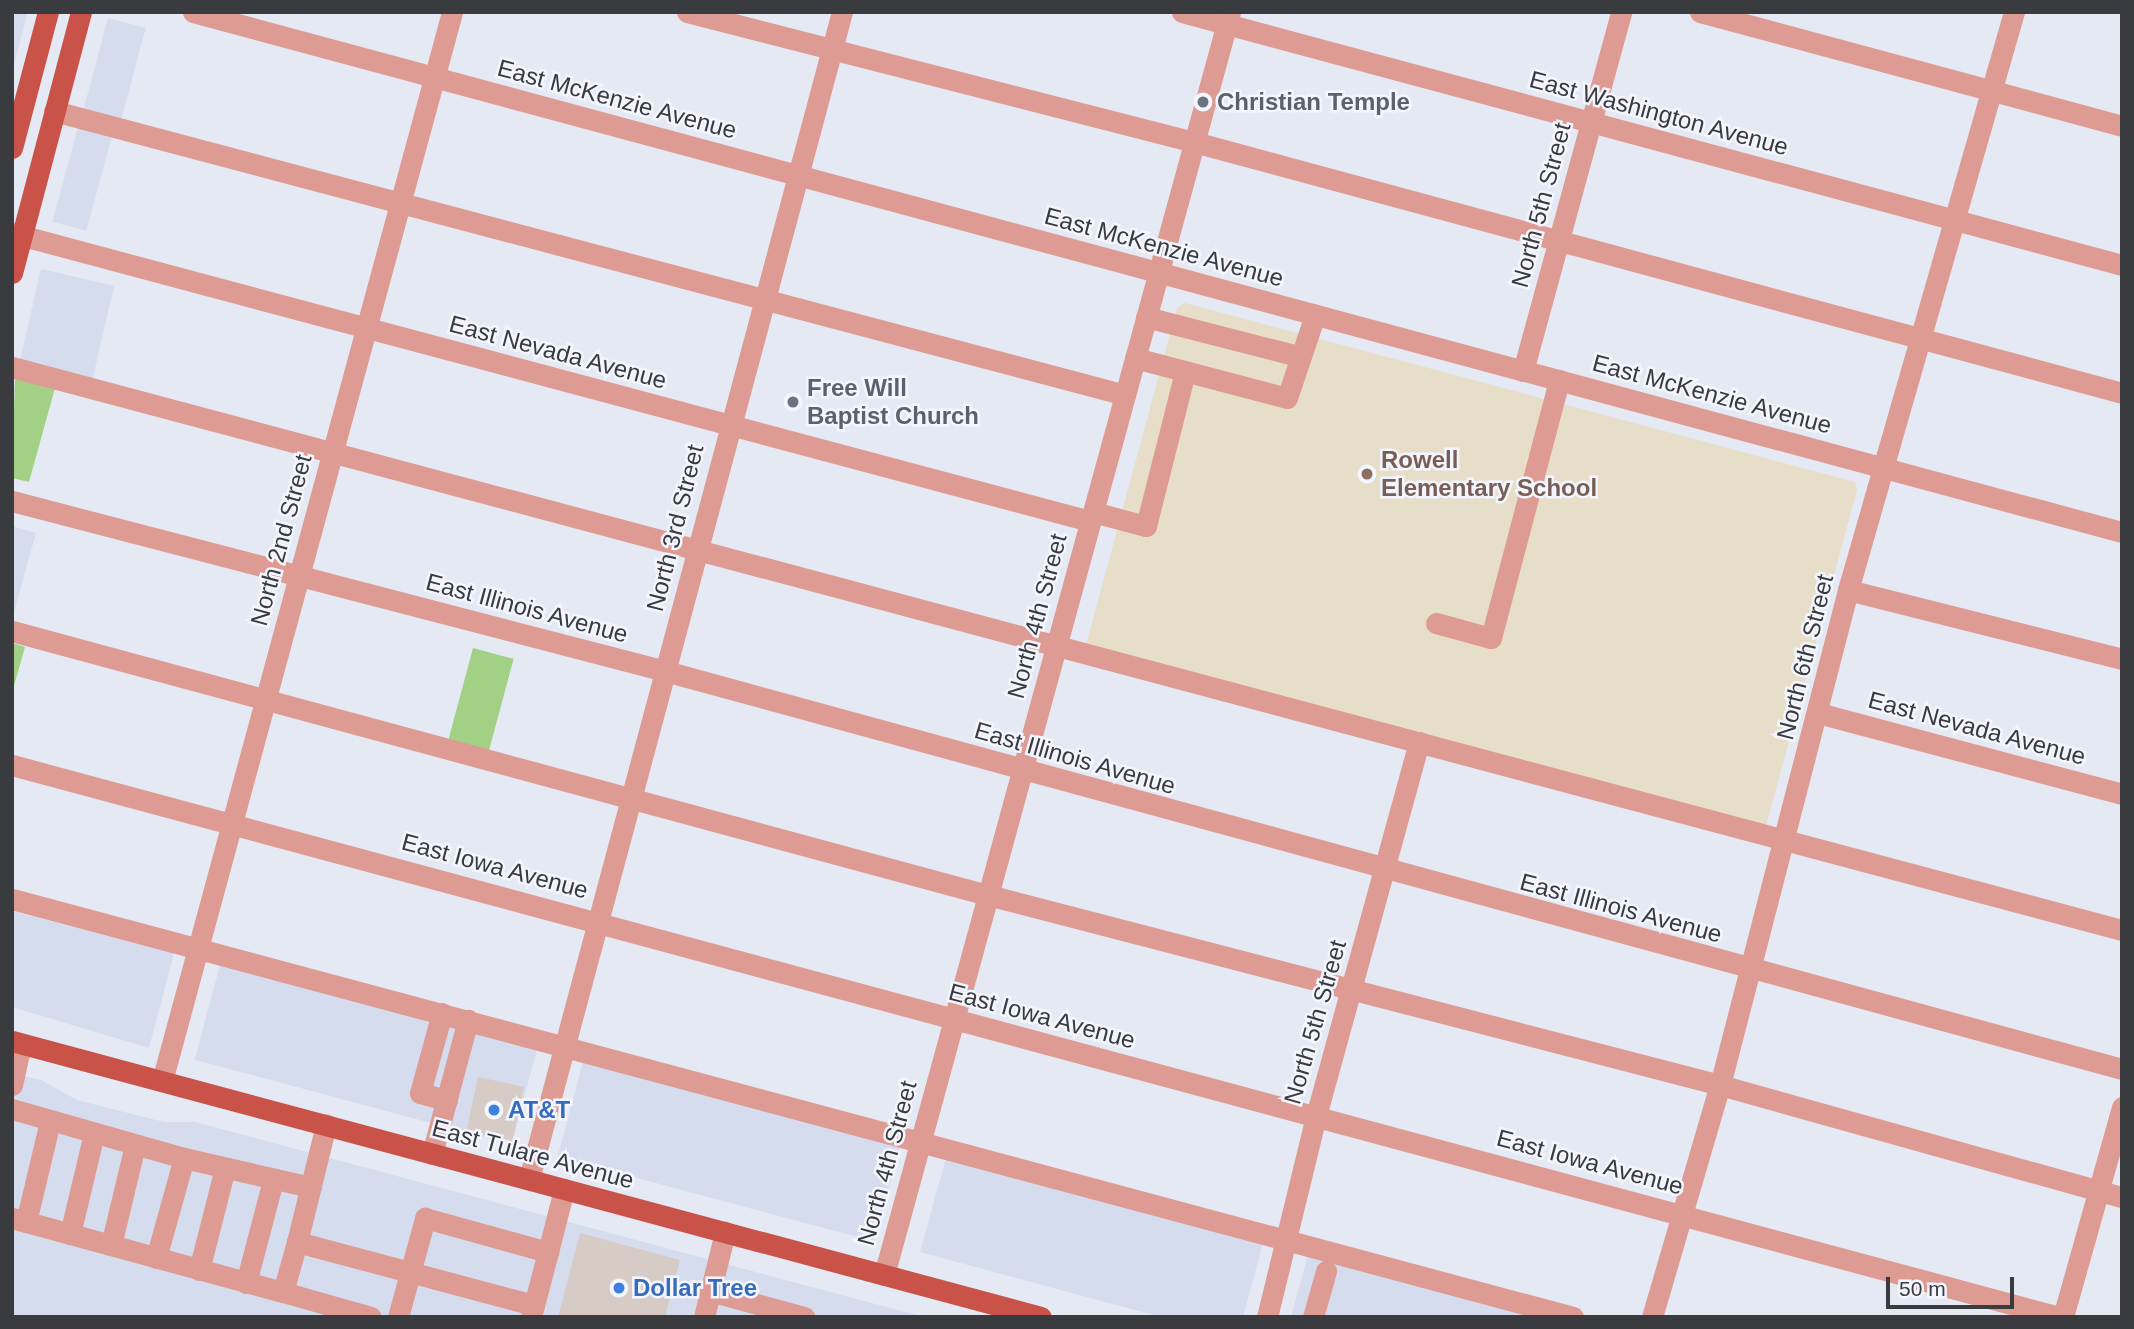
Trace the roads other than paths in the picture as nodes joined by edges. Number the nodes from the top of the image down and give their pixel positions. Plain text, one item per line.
1 (48, 12) edge
2 (81, 12) edge
3 (193, 12) edge
4 (452, 12) edge
5 (687, 12) edge
6 (842, 12) edge
7 (1182, 12) edge
8 (1621, 12) edge
9 (1700, 12) edge
10 (2014, 12) edge
11 (1228, 18) edge
12 (831, 50) junction
13 (435, 78) junction
14 (1994, 92) junction
15 (18, 101) edge
16 (54, 111) junction
17 (1591, 122) junction
18 (2122, 126) edge
19 (1194, 142) junction
20 (12, 148) edge
21 (798, 175) junction
22 (401, 202) junction
23 (1953, 219) junction
24 (17, 234) edge
25 (1558, 241) junction
26 (2122, 265) edge
27 (1158, 272) junction
28 (12, 274) edge
29 (764, 296) junction
30 (1315, 315) junction
31 (1146, 317) junction
32 (367, 327) junction
33 (1919, 337) junction
34 (1298, 356) junction
35 (1135, 358) junction
36 (12, 368) edge
37 (1523, 371) junction
38 (1185, 372) junction
39 (1559, 380) junction
40 (2122, 393) edge
41 (1125, 395) junction
42 (728, 425) junction
43 (332, 450) junction
44 (1883, 468) junction
45 (12, 501) edge
46 (1091, 517) junction
47 (2122, 532) edge
48 (698, 548) junction
49 (298, 575) junction
50 (1848, 590) junction
51 (1436, 623) dead end
52 (12, 631) edge
53 (1056, 646) junction
54 (2122, 659) edge
55 (665, 671) junction
56 (267, 698) junction
57 (1818, 713) junction
58 (1419, 742) junction
59 (12, 765) edge
60 (1022, 770) junction
61 (2122, 794) edge
62 (632, 796) junction
63 (233, 823) junction
64 (1785, 840) junction
65 (1385, 871) junction
66 (988, 895) junction
67 (12, 899) edge
68 (598, 920) junction
69 (2122, 930) edge
70 (199, 947) junction
71 (1750, 970) junction
72 (1352, 989) junction
73 (442, 1013) junction
74 (954, 1019) junction
75 (468, 1020) junction
76 (17, 1043) edge
77 (565, 1046) junction
78 (2122, 1069) edge
79 (162, 1082) junction
80 (12, 1085) edge
81 (1720, 1085) junction
82 (447, 1100) junction
83 (2122, 1107) edge
84 (12, 1109) edge
85 (1316, 1116) junction
86 (50, 1121) junction
87 (326, 1125) junction
88 (94, 1133) junction
89 (920, 1142) junction
90 (135, 1145) junction
91 (432, 1154) junction
92 (184, 1158) junction
93 (225, 1168) junction
94 (273, 1180) junction
95 (529, 1180) junction
96 (311, 1187) junction
97 (564, 1189) junction
98 (2099, 1191) junction
99 (2122, 1197) edge
100 (1683, 1214) junction
101 (19, 1220) edge
102 (725, 1232) junction
103 (70, 1234) junction
104 (1287, 1240) junction
105 (297, 1242) junction
106 (111, 1245) junction
107 (548, 1252) junction
108 (156, 1258) junction
109 (199, 1270) junction
110 (1326, 1271) dead end
111 (410, 1272) junction
112 (884, 1275) junction
113 (246, 1283) junction
114 (710, 1291) junction
115 (283, 1292) junction
116 (753, 1310) edge
117 (533, 1311) edge
118 (1273, 1316) edge
119 (371, 1317) edge
120 (398, 1317) edge
121 (704, 1317) edge
122 (804, 1317) edge
123 (1041, 1317) edge
124 (1313, 1317) edge
125 (1573, 1317) edge
126 (1652, 1317) edge
127 (2061, 1317) edge

1 - 15 main road
2 - 16 main road
3 - 13 street, East McKenzie Avenue
4 - 13 street, North 2nd Street
5 - 12 street
6 - 12 street, North 3rd Street
7 - 11 street, East Washington Avenue
8 - 17 street, North 5th Street
9 - 14 street
10 - 14 street, North 6th Street
11 - 17 street, East Washington Avenue
11 - 19 street, North 4th Street
12 - 19 street
12 - 21 street, North 3rd Street
13 - 21 street, East McKenzie Avenue
13 - 22 street, North 2nd Street
14 - 18 street
14 - 23 street, North 6th Street
15 - 20 main road
16 - 22 street
16 - 24 main road
17 - 23 street, East Washington Avenue
17 - 25 street, North 5th Street
19 - 25 street
19 - 27 street, North 4th Street
21 - 27 street, East McKenzie Avenue
21 - 29 street, North 3rd Street
22 - 29 street
22 - 32 street, North 2nd Street
23 - 26 street, East Washington Avenue
23 - 33 street, North 6th Street
24 - 28 main road
24 - 32 street, East Nevada Avenue
25 - 33 street
25 - 37 street, North 5th Street
27 - 30 street, East McKenzie Avenue
27 - 31 street, North 4th Street
29 - 41 street
29 - 42 street, North 3rd Street
30 - 34 street
30 - 37 street, East McKenzie Avenue
31 - 34 street
31 - 35 street, North 4th Street
32 - 42 street, East Nevada Avenue
32 - 43 street, North 2nd Street
33 - 40 street
33 - 44 street, North 6th Street
34 - 38 street
35 - 38 street
35 - 41 street, North 4th Street
36 - 43 street
37 - 39 street, East McKenzie Avenue
38 - 46 street, East Nevada Avenue
39 - 44 street, East McKenzie Avenue
39 - 51 street
41 - 46 street, North 4th Street
42 - 46 street, East Nevada Avenue
42 - 48 street, North 3rd Street
43 - 48 street
43 - 49 street, North 2nd Street
44 - 47 street, East McKenzie Avenue
44 - 50 street, North 6th Street
45 - 49 street, East Illinois Avenue
46 - 53 street, North 4th Street
48 - 53 street
48 - 55 street, North 3rd Street
49 - 55 street, East Illinois Avenue
49 - 56 street, North 2nd Street
50 - 54 street
50 - 57 street, North 6th Street
52 - 56 street
53 - 58 street
53 - 60 street, North 4th Street
55 - 60 street, East Illinois Avenue
55 - 62 street, North 3rd Street
56 - 62 street
56 - 63 street, North 2nd Street
57 - 61 street, East Nevada Avenue
57 - 64 street, North 6th Street
58 - 64 street
58 - 65 street, North 5th Street
59 - 63 street, East Iowa Avenue
60 - 65 street, East Illinois Avenue
60 - 66 street, North 4th Street
62 - 66 street
62 - 68 street, North 3rd Street
63 - 68 street, East Iowa Avenue
63 - 70 street, North 2nd Street
64 - 69 street
64 - 71 street, North 6th Street
65 - 71 street, East Illinois Avenue
65 - 72 street, North 5th Street
66 - 72 street
66 - 74 street, North 4th Street
67 - 70 street
68 - 74 street, East Iowa Avenue
68 - 77 street, North 3rd Street
70 - 73 street
70 - 79 street, North 2nd Street
71 - 78 street, East Illinois Avenue
71 - 81 street, North 6th Street
72 - 81 street
72 - 85 street, North 5th Street
73 - 75 street
73 - 82 street
74 - 85 street, East Iowa Avenue
74 - 89 street, North 4th Street
75 - 77 street
75 - 82 street
76 - 79 main road, East Tulare Avenue
76 - 80 street
77 - 89 street
77 - 95 street, North 3rd Street
79 - 87 main road, East Tulare Avenue
81 - 98 street
81 - 100 street, North 6th Street
82 - 91 street
83 - 98 street
84 - 86 street
85 - 100 street, East Iowa Avenue
85 - 104 street, North 5th Street
86 - 88 street
86 - 101 street
87 - 91 main road, East Tulare Avenue
87 - 96 street
88 - 90 street
88 - 103 street
89 - 104 street
89 - 112 street, North 4th Street
90 - 92 street
90 - 106 street
91 - 95 main road, East Tulare Avenue
92 - 93 street
92 - 108 street
93 - 94 street
93 - 109 street
94 - 96 street
94 - 113 street
95 - 97 main road, East Tulare Avenue
96 - 105 street
97 - 102 main road, East Tulare Avenue
97 - 107 street
98 - 99 street
98 - 127 street
100 - 126 street, North 6th Street
100 - 127 street, East Iowa Avenue
101 - 103 street
102 - 112 main road, East Tulare Avenue
102 - 114 street
103 - 106 street
104 - 118 street, North 5th Street
104 - 125 street
105 - 111 street
105 - 115 street
106 - 108 street
107 - 111 street
107 - 117 street
108 - 109 street
109 - 113 street
110 - 124 street
111 - 117 street
111 - 120 street
112 - 123 main road, East Tulare Avenue
113 - 115 street
114 - 116 street
114 - 121 street
115 - 119 street
116 - 122 street

